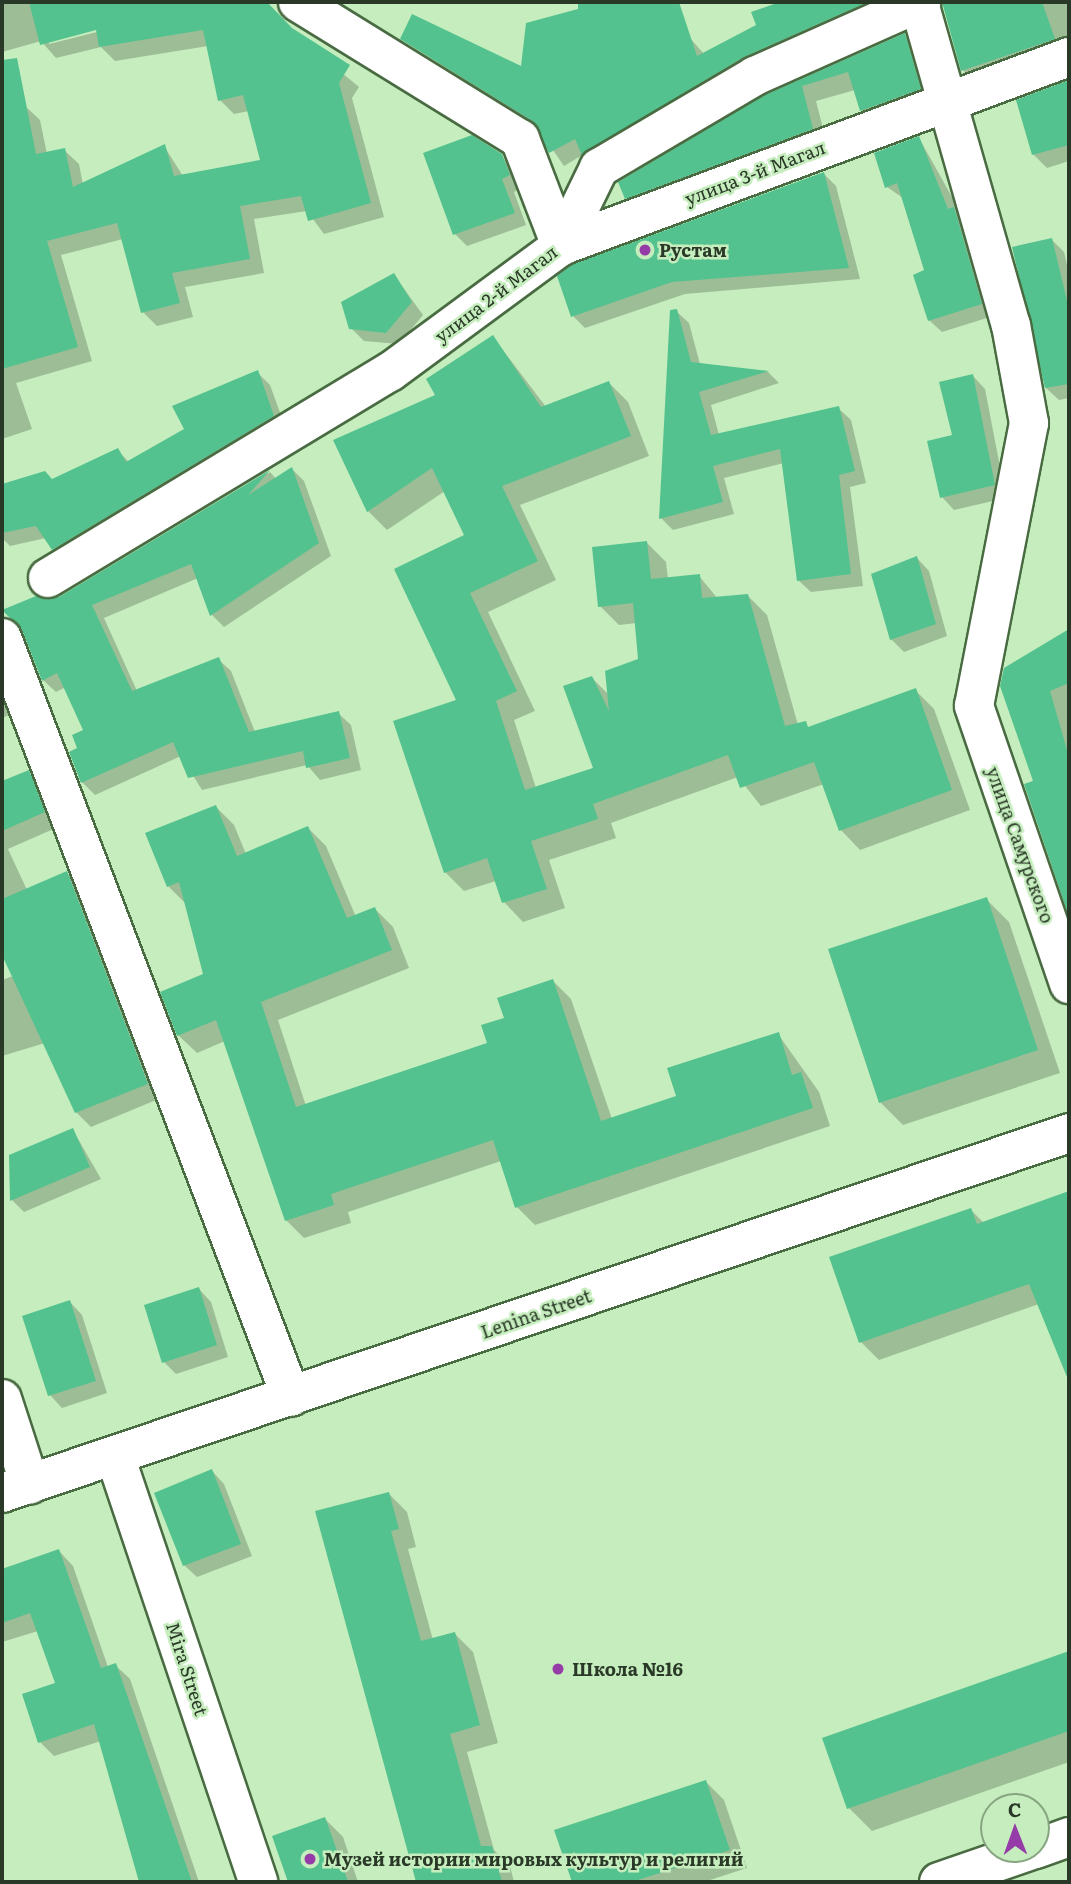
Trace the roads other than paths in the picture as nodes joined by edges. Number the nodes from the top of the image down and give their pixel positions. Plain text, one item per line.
1 (298, 2) edge
2 (920, 2) edge
3 (1069, 57) edge
4 (948, 100) junction
5 (561, 246) junction
6 (48, 578) dead end
7 (2, 638) edge
8 (1069, 984) edge
9 (1069, 1133) edge
10 (291, 1397) junction
11 (2, 1399) edge
12 (115, 1455) junction
13 (16, 1489) edge
14 (1069, 1837) edge
15 (1050, 1844) edge
16 (994, 1863) edge
17 (258, 1882) edge
18 (939, 1882) edge

1 - 5 street
2 - 4 street
2 - 5 street, улица 2-й Магал
3 - 4 street
4 - 5 street, улица 3-й Магал
4 - 8 street, улица Самурского
5 - 6 street, улица 2-й Магал
7 - 10 street
9 - 10 street, Lenina Street
10 - 12 street, Lenina Street
11 - 13 street
12 - 13 street, Lenina Street
12 - 17 street, Mira Street
14 - 15 street
16 - 18 street

